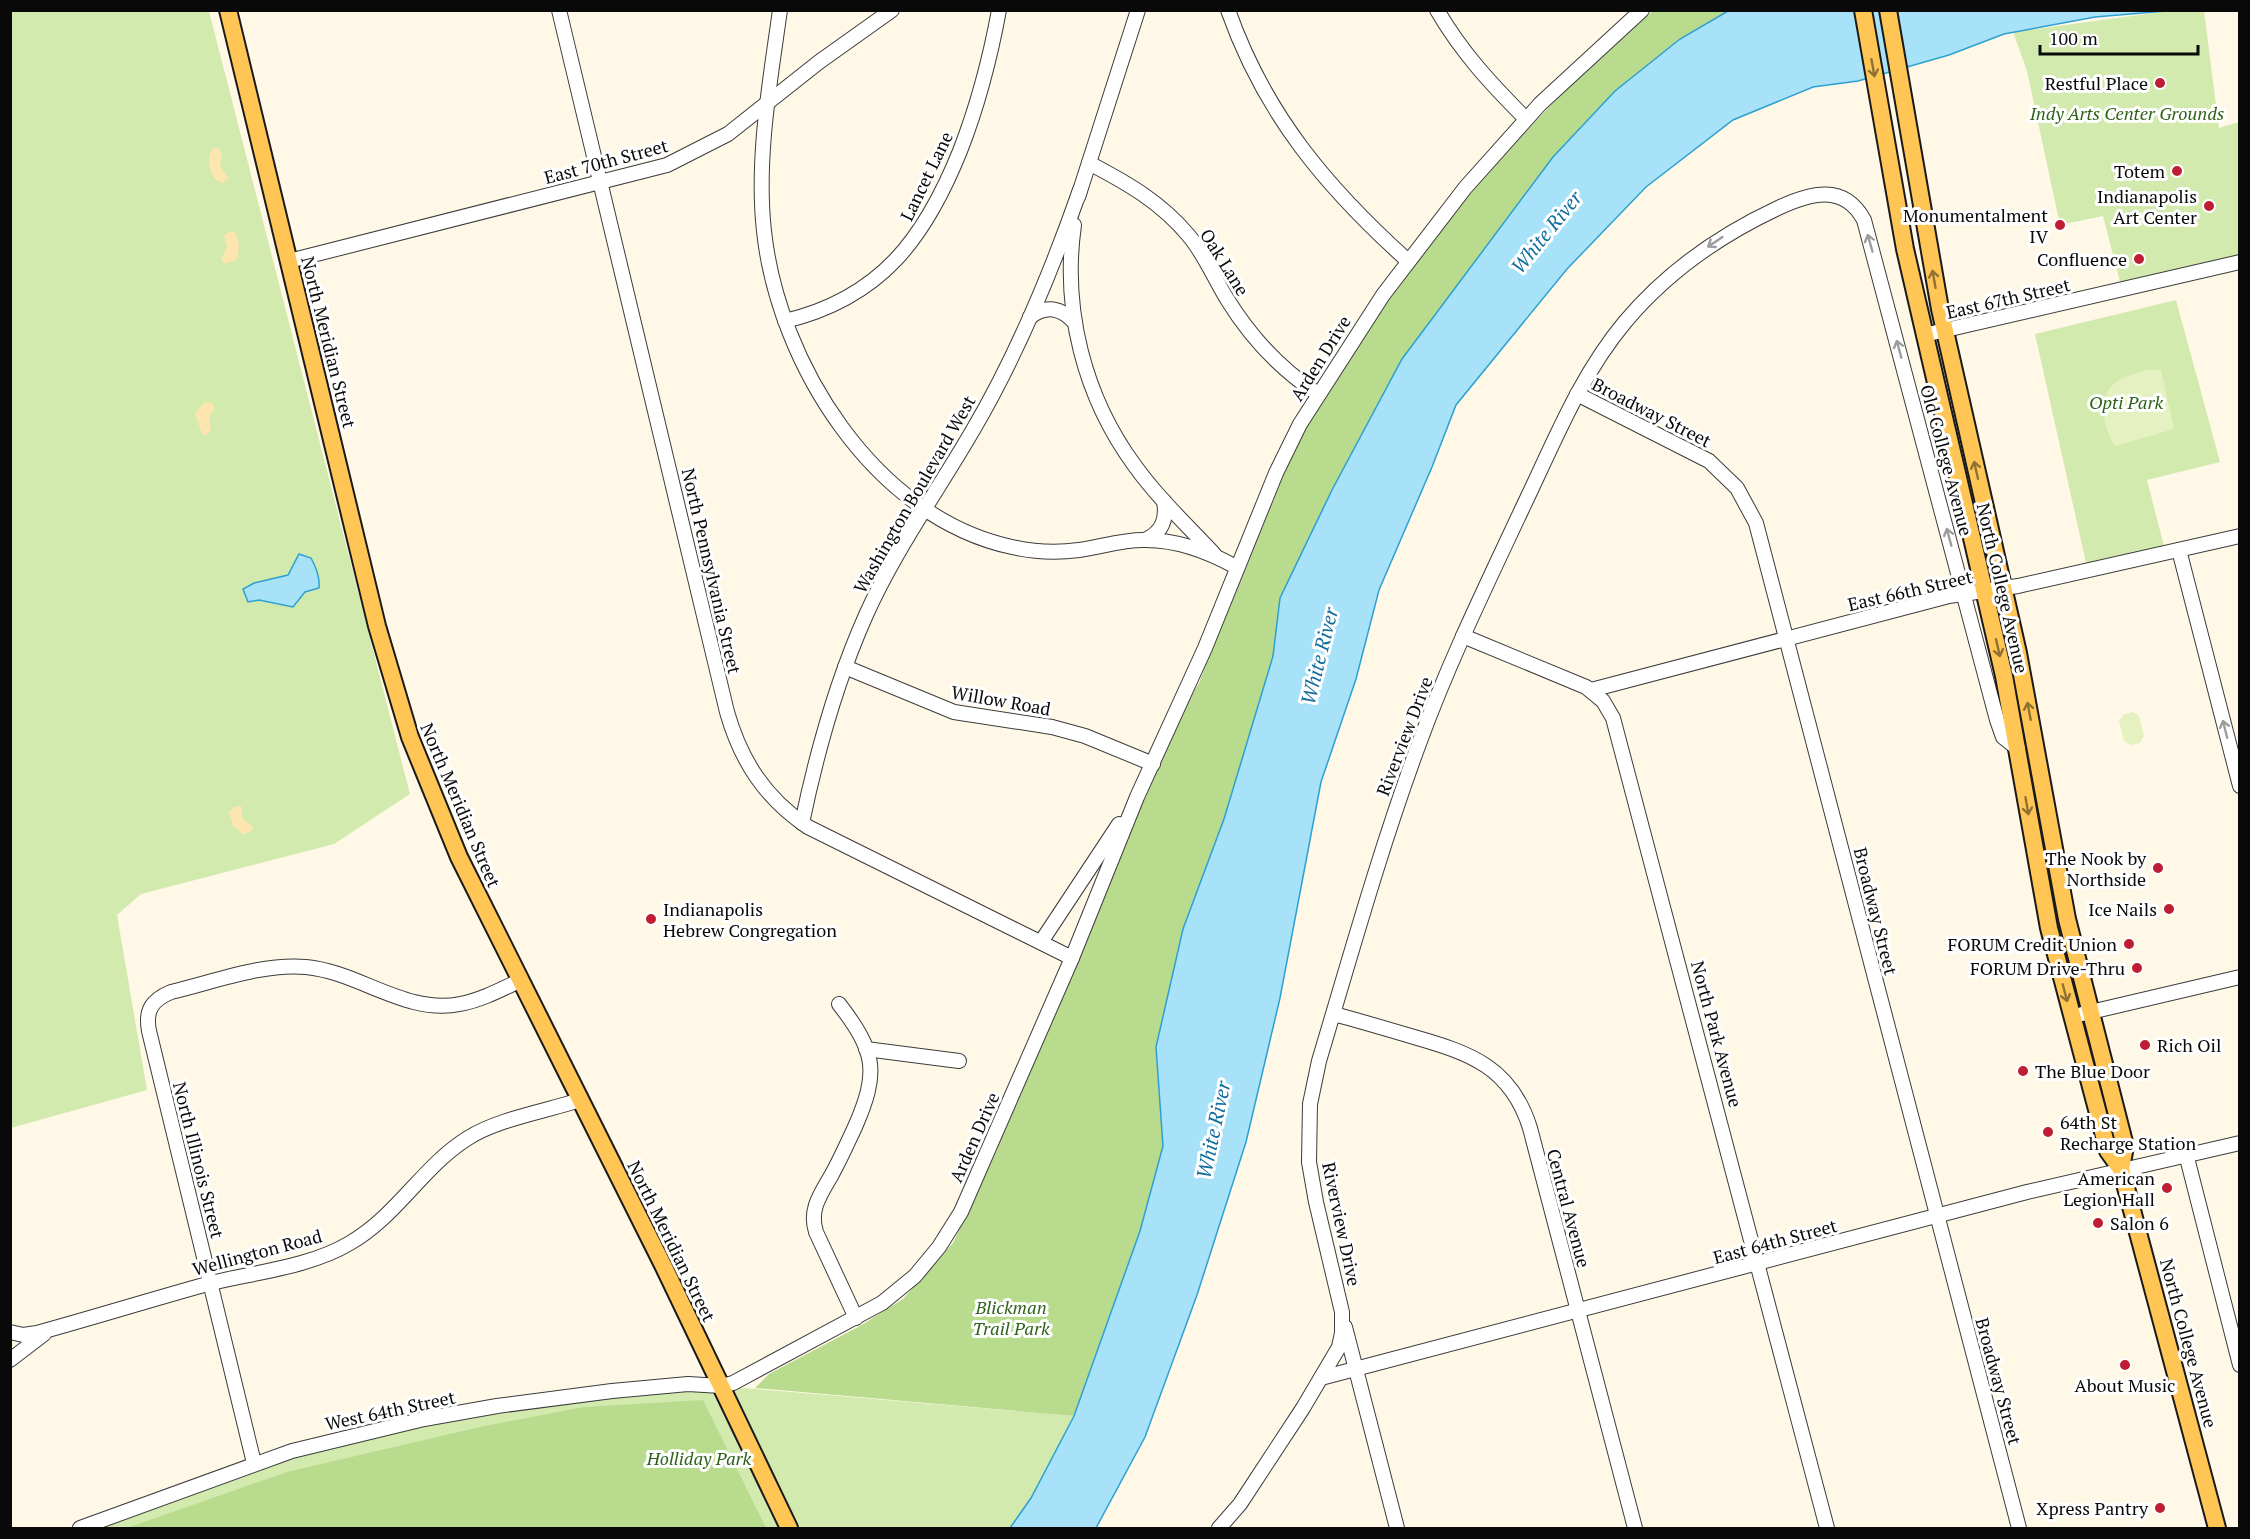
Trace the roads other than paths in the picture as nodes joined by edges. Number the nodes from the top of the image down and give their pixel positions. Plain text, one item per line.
1 (228, 10) edge
2 (559, 10) edge
3 (780, 10) edge
4 (892, 10) edge
5 (999, 10) edge
6 (1138, 10) edge
7 (1228, 10) edge
8 (1437, 10) edge
9 (1863, 10) edge
10 (1888, 10) edge
11 (1636, 12) edge
12 (768, 103) junction
13 (1526, 119) junction
14 (1089, 163) junction
15 (600, 182) junction
16 (1080, 190) junction
17 (289, 261) junction
18 (1408, 261) junction
19 (2240, 262) edge
20 (1886, 300) joint
21 (1030, 318) junction
22 (785, 321) junction
23 (1075, 323) junction
24 (1944, 331) junction
25 (1924, 335) junction
26 (1318, 394) junction
27 (1577, 394) junction
28 (1164, 501) junction
29 (924, 508) junction
30 (2240, 536) edge
31 (1145, 540) junction
32 (2179, 550) junction
33 (1215, 556) junction
34 (1236, 567) junction
35 (2003, 588) junction
36 (1984, 591) junction
37 (1964, 594) junction
38 (1463, 636) junction
39 (1787, 639) junction
40 (844, 667) junction
41 (1591, 690) junction
42 (2018, 749) junction
43 (1153, 764) junction
44 (2240, 786) edge
45 (1137, 797) junction
46 (802, 823) junction
47 (1041, 942) junction
48 (1072, 958) junction
49 (2240, 977) edge
50 (519, 981) junction
51 (839, 1004) dead end
52 (2090, 1012) junction
53 (1334, 1014) junction
54 (2072, 1017) junction
55 (866, 1049) junction
56 (959, 1061) dead end
57 (580, 1100) junction
58 (2240, 1143) edge
59 (2186, 1154) junction
60 (2121, 1168) junction
61 (1938, 1216) junction
62 (1758, 1264) junction
63 (211, 1283) junction
64 (1340, 1305) junction
65 (1578, 1312) junction
66 (856, 1318) junction
67 (56, 1328) junction
68 (10, 1332) edge
69 (10, 1360) edge
70 (2240, 1365) edge
71 (1354, 1370) junction
72 (1321, 1378) junction
73 (721, 1386) junction
74 (254, 1463) junction
75 (786, 1521) edge
76 (80, 1528) edge
77 (1219, 1528) edge
78 (1397, 1528) edge
79 (1635, 1528) edge
80 (1827, 1528) edge
81 (2019, 1528) edge
82 (2217, 1528) edge

1 - 17 main road, North Meridian Street
2 - 15 street, North Pennsylvania Street
3 - 12 street
4 - 12 street, East 70th Street
5 - 22 street, Lancet Lane
6 - 14 street
7 - 18 street
8 - 13 street
9 -> 25 main road, North College Avenue
24 -> 10 main road, North College Avenue
11 - 13 street, Arden Drive
12 - 15 street, East 70th Street
12 - 22 street
13 - 18 street, Arden Drive
14 - 16 street
14 - 26 street, Oak Lane
15 - 17 street, East 70th Street
15 - 46 street, North Pennsylvania Street
16 - 21 street, Washington Boulevard West
16 - 23 street
17 - 50 main road, North Meridian Street
18 - 26 street, Arden Drive
19 - 24 street, East 67th Street
20 -> 27 street, Riverview Drive
37 -> 20 street, Old College Avenue
21 - 23 street
21 - 29 street, Washington Boulevard West
22 - 29 street
23 - 28 street
24 - 25 street, East 67th Street
35 -> 24 main road, North College Avenue
25 - 36 main road, North College Avenue
26 - 34 street, Arden Drive
27 - 38 street, Riverview Drive
27 - 39 street, Broadway Street
28 - 31 street
28 - 33 street
29 - 31 street
29 - 40 street, Washington Boulevard West
30 - 32 street, East 66th Street
31 - 33 street
32 - 35 street, East 66th Street
44 -> 32 street
33 - 34 street
34 - 43 street, Arden Drive
35 - 36 street, East 66th Street
52 -> 35 main road, North College Avenue
36 - 37 street, East 66th Street
36 -> 42 main road, North College Avenue
37 - 39 street, East 66th Street
37 - 42 street, Old College Avenue
38 - 41 street, North Park Avenue
38 - 53 street, Riverview Drive
39 - 41 street, East 66th Street
39 - 61 street, Broadway Street
40 - 43 street, Willow Road
40 - 46 street, Washington Boulevard West
41 - 62 street, North Park Avenue
42 -> 54 main road, North College Avenue
43 - 45 street, Arden Drive
45 - 47 street, Arden Drive
45 - 48 street, Arden Drive
46 - 47 street, North Pennsylvania Street
47 - 48 street, North Pennsylvania Street
48 - 66 street, Arden Drive
49 - 52 street
50 - 57 main road, North Meridian Street
50 - 63 street, North Illinois Street
51 - 55 street
52 - 54 street
52 - 60 main road, North College Avenue
53 - 64 street, Riverview Drive
53 - 65 street, Central Avenue
54 - 60 main road, North College Avenue
55 - 56 street
55 - 66 street
57 - 63 street, Wellington Road
57 - 73 main road, North Meridian Street
58 - 59 street, East 64th Street
59 - 60 street, East 64th Street
59 - 70 street
60 - 61 street, East 64th Street
60 - 82 main road, North College Avenue
61 - 62 street, East 64th Street
61 - 81 street, Broadway Street
62 - 65 street, East 64th Street
62 - 80 street, North Park Avenue
63 - 67 street, Wellington Road
63 - 74 street, North Illinois Street
64 - 71 street
64 - 72 street, Riverview Drive
65 - 71 street, East 64th Street
65 - 79 street, Central Avenue
66 - 73 street, Arden Drive
67 - 68 street, Wellington Road
67 - 69 street
71 - 72 street, East 64th Street
71 - 78 street
72 - 77 street, Riverview Drive
73 - 74 street, West 64th Street
73 - 75 main road, North Meridian Street
74 - 76 street, West 64th Street

